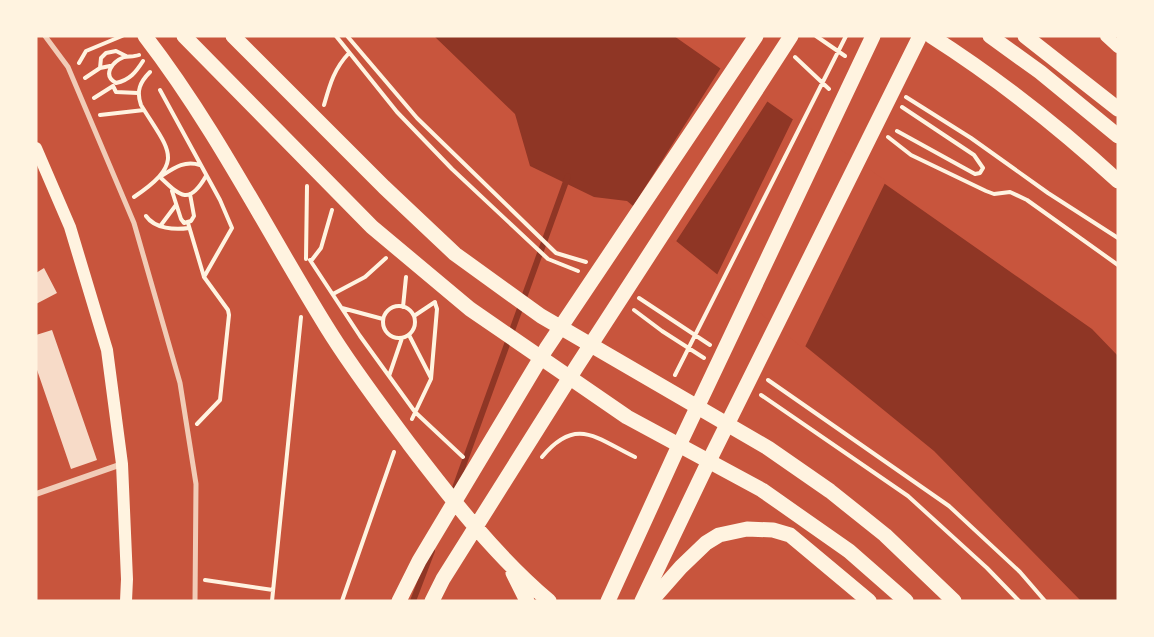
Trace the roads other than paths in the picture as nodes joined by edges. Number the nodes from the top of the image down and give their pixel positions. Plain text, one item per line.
1 (45, 36) edge
2 (146, 36) edge
3 (184, 36) edge
4 (233, 36) edge
5 (756, 36) edge
6 (873, 36) edge
7 (920, 36) edge
8 (931, 36) edge
9 (990, 36) edge
10 (1025, 36) edge
11 (1106, 36) edge
12 (789, 43) edge
13 (1118, 47) edge
14 (1118, 109) edge
15 (1118, 136) edge
16 (36, 148) edge
17 (1118, 181) edge
18 (122, 464) junction
19 (36, 494) edge
20 (507, 562) junction
21 (126, 601) edge
22 (195, 601) edge
23 (399, 601) edge
24 (432, 601) edge
25 (527, 601) edge
26 (549, 601) edge
27 (608, 601) edge
28 (642, 601) edge
29 (651, 601) edge
30 (869, 601) edge
31 (906, 601) edge
32 (954, 601) edge

1 - 22 street
2 - 20 main road
3 - 31 main road
4 - 32 main road
5 - 23 main road
6 - 27 main road
7 - 28 main road
8 - 17 main road
9 - 15 main road
10 - 14 main road
11 - 13 main road
12 - 24 main road
16 - 18 main road
18 - 19 street
18 - 21 main road
20 - 25 main road
20 - 26 main road
29 - 30 main road

